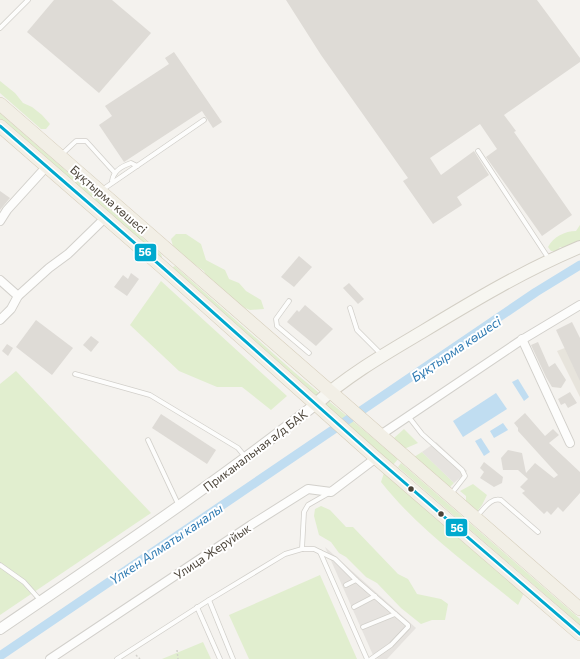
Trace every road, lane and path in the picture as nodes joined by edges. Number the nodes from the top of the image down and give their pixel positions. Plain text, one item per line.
1 (28, 0) edge
2 (0, 28) edge
3 (0, 104) edge
4 (204, 120) dead end
5 (0, 126) edge
6 (478, 151) dead end
7 (59, 156) junction
8 (47, 166) junction
9 (138, 166) junction
10 (115, 173) junction
11 (112, 181) junction
12 (100, 192) junction
13 (105, 218) junction
14 (0, 221) edge
15 (580, 247) edge
16 (172, 254) junction
17 (549, 260) junction
18 (161, 266) junction
19 (0, 280) edge
20 (18, 296) junction
21 (289, 301) dead end
22 (580, 305) edge
23 (350, 308) dead end
24 (0, 320) edge
25 (522, 339) junction
26 (287, 345) junction
27 (309, 354) dead end
28 (382, 355) junction
29 (75, 374) dead end
30 (330, 391) junction
31 (320, 407) junction
32 (408, 416) junction
33 (376, 433) junction
34 (148, 440) dead end
35 (570, 443) dead end
36 (246, 458) junction
37 (376, 458) junction
38 (332, 492) junction
39 (449, 496) junction
40 (179, 506) junction
41 (476, 518) junction
42 (538, 532) dead end
43 (302, 549) junction
44 (320, 552) junction
45 (0, 564) edge
46 (356, 580) junction
47 (346, 585) dead end
48 (375, 596) junction
49 (209, 600) junction
50 (40, 601) junction
51 (197, 607) junction
52 (354, 607) dead end
53 (580, 609) edge
54 (395, 614) junction
55 (363, 627) dead end
56 (0, 629) edge
57 (580, 634) edge
58 (177, 650) dead end
59 (50, 659) edge
60 (116, 659) edge
61 (178, 659) edge
62 (220, 659) edge
63 (233, 659) edge
64 (367, 659) edge
65 (371, 659) edge

1 - 2 lane
3 - 7 main road, Бұқтырма көшесі
4 - 9 lane
5 - 8 main road, Бұқтырма көшесі
6 - 17 lane
7 - 10 lane
7 - 12 main road, Бұқтырма көшесі
8 - 13 main road, Бұқтырма көшесі
8 - 14 street
9 - 10 lane
9 - 11 lane
10 - 11 lane
11 - 12 lane
12 - 16 main road, Бұқтырма көшесі
13 - 18 main road, Бұқтырма көшесі
13 - 20 street
15 - 17 main road, Приканальная а/д БАК
16 - 18 main road
16 - 26 main road, Бұқтырма көшесі
17 - 28 main road, Приканальная а/д БАК
18 - 31 main road, Бұқтырма көшесі
19 - 20 street
20 - 24 street
21 - 26 lane
22 - 25 street
23 - 28 lane
25 - 32 street
25 - 35 street
26 - 27 lane
26 - 30 main road, Бұқтырма көшесі
28 - 30 main road, Приканальная а/д БАК
29 - 36 lane
30 - 31 main road, Приканальная а/д БАК
30 - 33 main road, Бұқтырма көшесі
31 - 36 street, Приканальная а/д БАК
31 - 37 main road, Бұқтырма көшесі
32 - 33 street
32 - 39 lane
33 - 39 main road, Бұқтырма көшесі
34 - 40 lane
36 - 40 street, Приканальная а/д БАК
37 - 38 street
37 - 57 main road, Бұқтырма көшесі
38 - 43 lane
38 - 59 street, Улица Жеруйык
39 - 41 main road, Бұқтырма көшесі
40 - 50 street, Приканальная а/д БАК
41 - 42 lane
41 - 53 main road, Бұқтырма көшесі
43 - 44 lane
43 - 49 lane
44 - 46 lane
44 - 64 lane
45 - 50 lane
46 - 47 lane
46 - 48 lane
48 - 52 lane
48 - 54 lane
49 - 51 lane
49 - 63 lane
50 - 56 street, Приканальная а/д БАК
51 - 60 lane
51 - 62 lane
54 - 55 lane
54 - 65 lane
58 - 61 path

